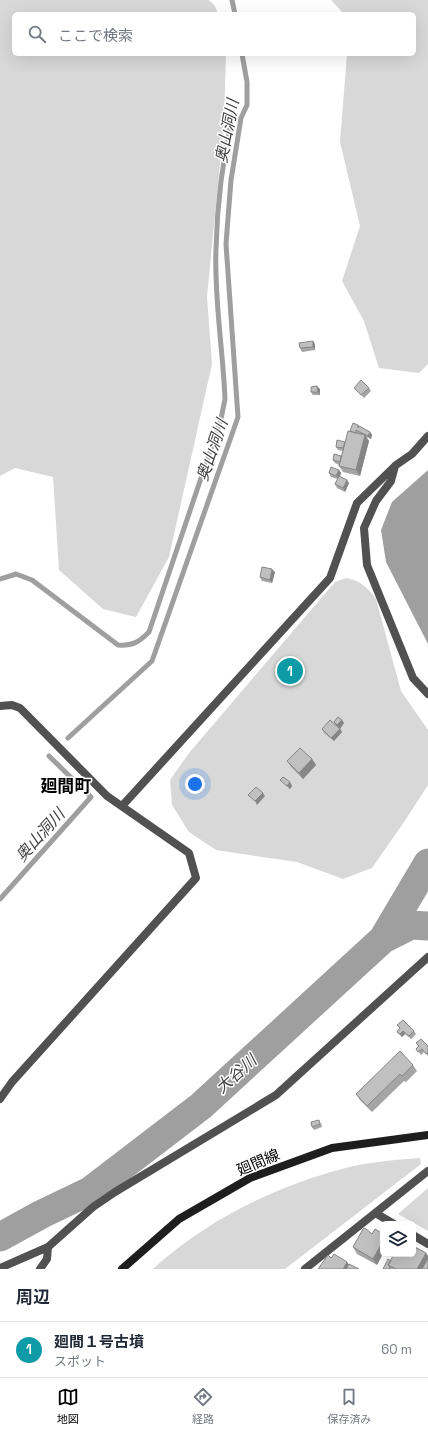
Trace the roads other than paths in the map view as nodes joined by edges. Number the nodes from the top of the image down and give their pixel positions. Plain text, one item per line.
1 (428, 436) edge
2 (396, 465) junction
3 (428, 694) edge
4 (0, 706) edge
5 (122, 806) junction
6 (428, 957) edge
7 (0, 1099) edge
8 (428, 1136) edge
9 (428, 1171) edge
10 (377, 1214) junction
11 (389, 1221) edge
12 (416, 1237) edge
13 (428, 1244) edge
14 (48, 1247) junction
15 (0, 1268) edge
16 (40, 1269) edge
17 (122, 1269) edge
18 (305, 1269) edge

1 - 2 street
2 - 3 street
2 - 5 street
4 - 5 street
5 - 7 street
6 - 14 street
8 - 17 street, 廻間線
9 - 10 street
10 - 11 street
10 - 18 street
12 - 13 street
14 - 15 street
14 - 16 street

